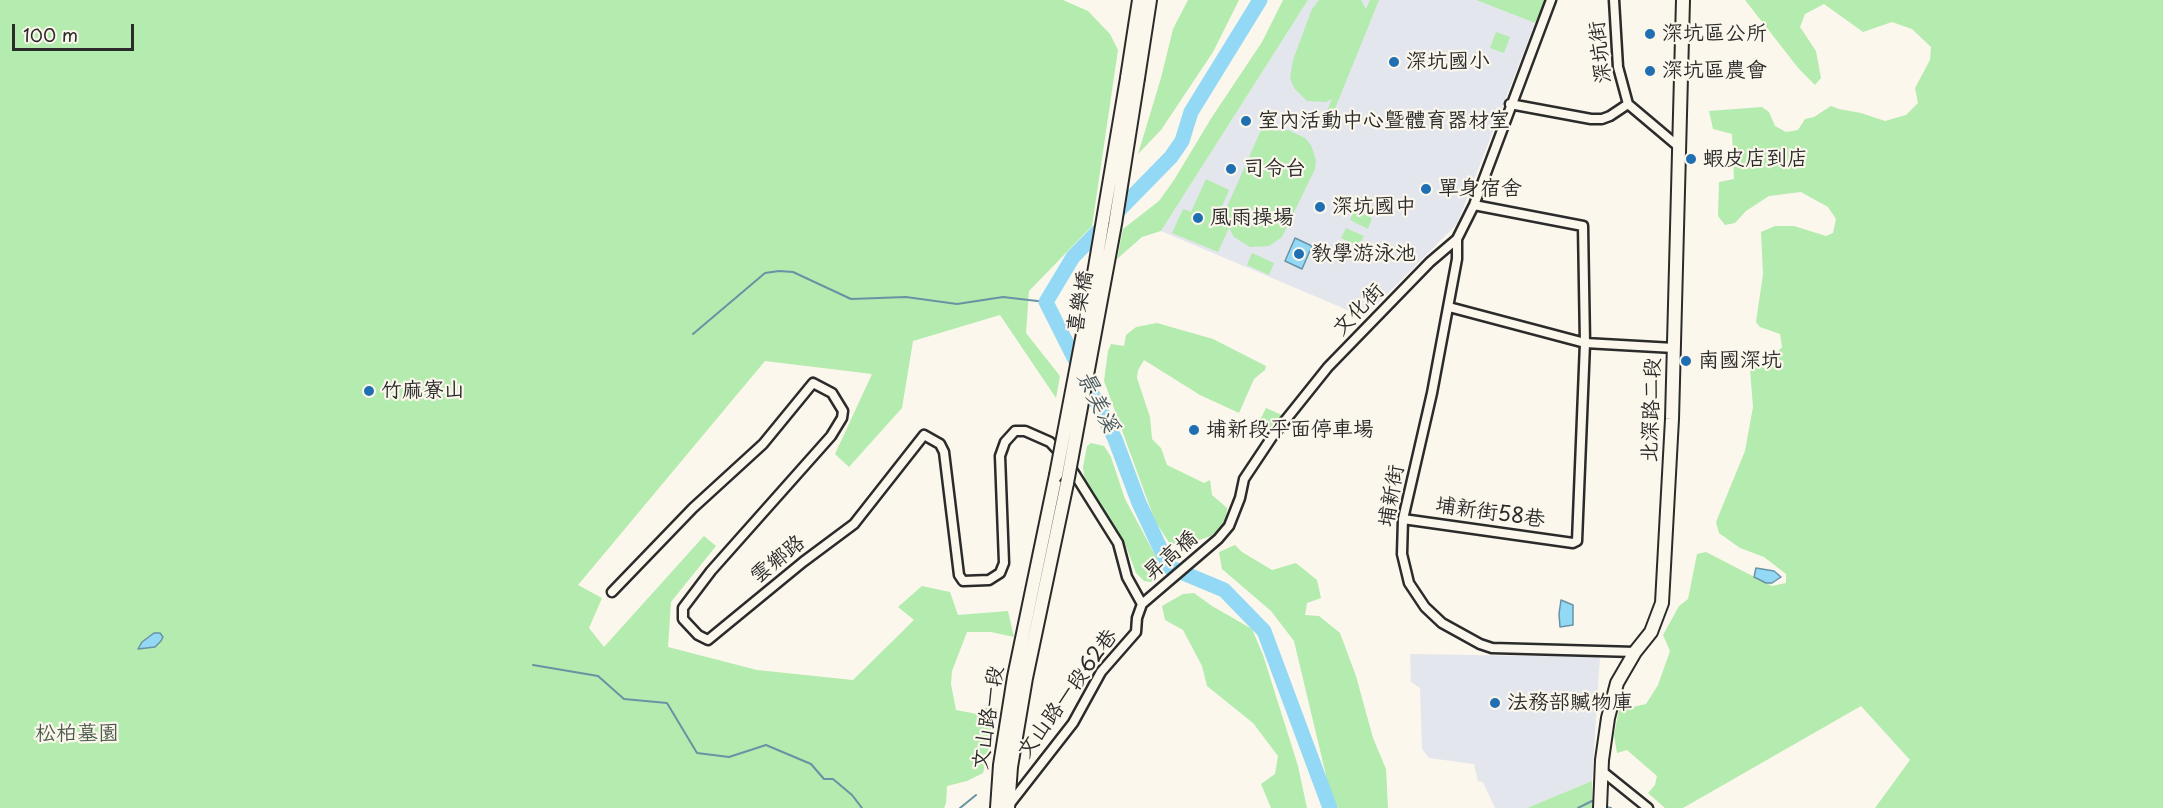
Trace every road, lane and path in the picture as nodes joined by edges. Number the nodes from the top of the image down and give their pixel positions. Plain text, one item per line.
1 (1138, 0) edge
2 (1150, 0) edge
3 (1551, 0) edge
4 (1614, 0) edge
5 (1683, 0) edge
6 (1132, 78) junction
7 (1510, 104) junction
8 (1628, 104) junction
9 (1679, 147) junction
10 (1474, 205) junction
11 (1457, 239) junction
12 (1449, 307) junction
13 (1585, 343) junction
14 (1674, 348) junction
15 (1403, 519) junction
16 (1218, 539) joint
17 (612, 592) dead end
18 (1145, 602) junction
19 (1028, 636) joint
20 (1635, 651) junction
21 (1602, 771) junction
22 (1005, 807) edge
23 (1600, 808) edge
24 (1648, 808) edge

1 - 6 main road
2 - 6 main road
3 - 7 street, 文化街
4 - 8 street, 深坑街
5 - 9 main road, 北深路二段
6 - 19 main road, 喜樂橋, bridge
7 - 8 street
7 - 10 street, 文化街
8 - 9 street, 深坑街
9 - 14 main road, 北深路二段
10 - 11 street, 文化街
10 - 13 street
11 - 12 street, 埔新街
11 - 16 street, 文化街
12 - 13 street
12 - 15 street, 埔新街
13 - 14 street
13 - 15 street, 埔新街58巷
14 - 20 main road, 北深路二段
15 - 20 street, 埔新街
16 - 18 street, 昇高橋
17 - 18 street, 雲鄉路
18 - 22 street, 文山路一段62巷
19 - 22 main road, 文山路一段
20 - 21 main road, 北深路二段
21 - 23 main road, 北深路二段
21 - 24 street

